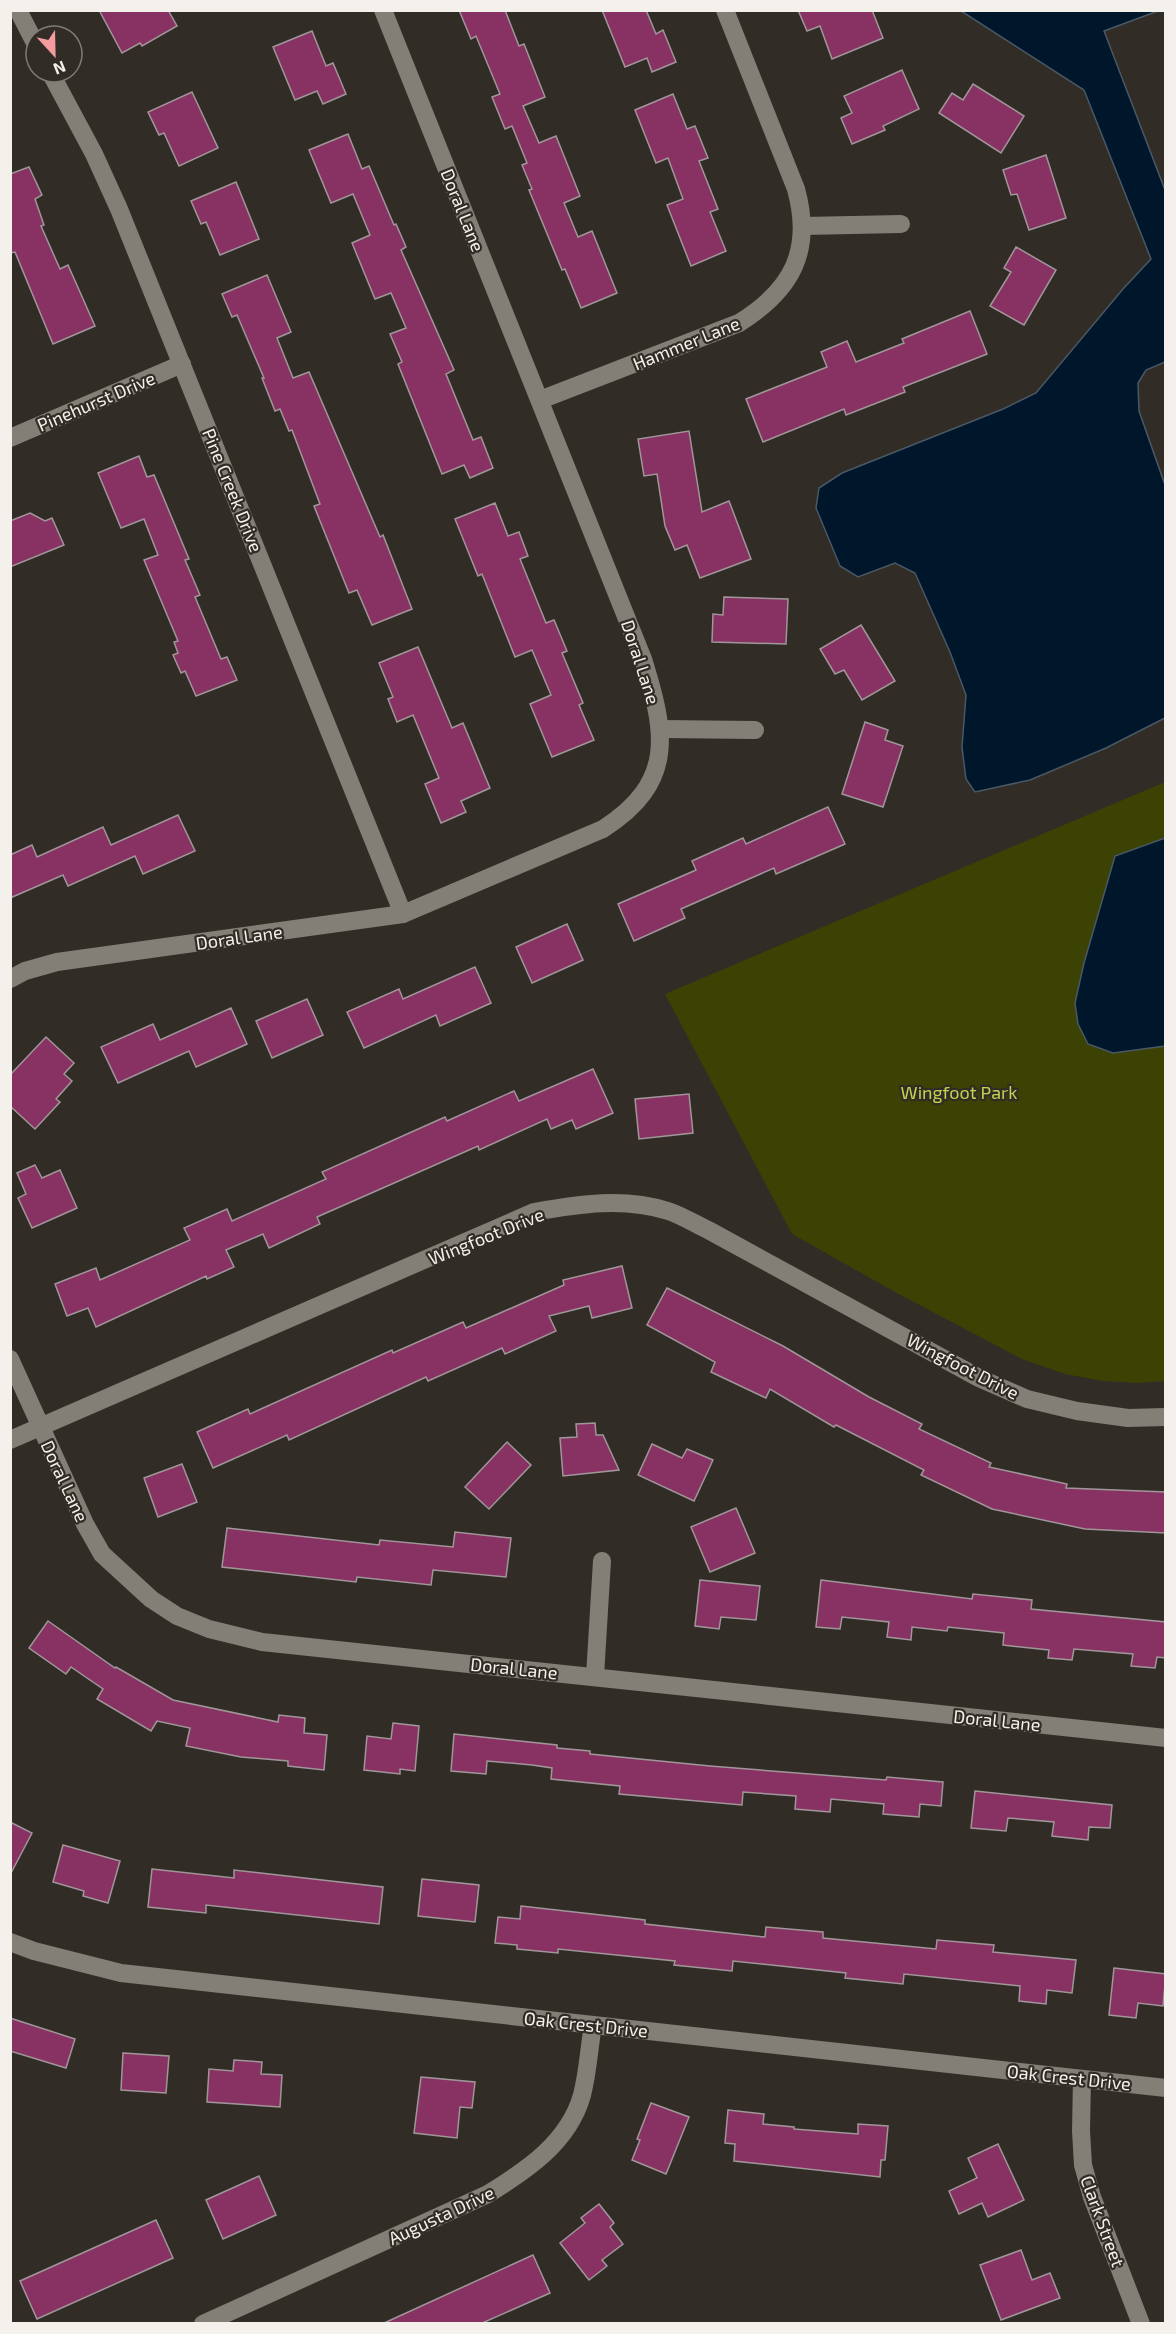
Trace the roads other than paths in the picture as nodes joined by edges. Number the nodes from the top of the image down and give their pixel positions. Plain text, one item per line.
1 (18, 10) edge
2 (383, 10) edge
3 (725, 10) edge
4 (25, 24) edge
5 (56, 84) edge
6 (901, 224) dead end
7 (803, 225) junction
8 (182, 364) junction
9 (540, 400) junction
10 (10, 438) edge
11 (660, 729) junction
12 (755, 730) dead end
13 (403, 914) junction
14 (10, 979) edge
15 (10, 1359) edge
16 (1166, 1417) edge
17 (40, 1428) junction
18 (10, 1440) edge
19 (602, 1561) dead end
20 (595, 1676) junction
21 (1166, 1738) edge
22 (10, 1942) edge
23 (593, 2025) junction
24 (1082, 2079) junction
25 (1166, 2088) edge
26 (203, 2324) edge
27 (1141, 2324) edge

1 - 4 street
2 - 9 street, Doral Lane
3 - 7 street, Hammer Lane
5 - 8 street, Pine Creek Drive
6 - 7 street
7 - 9 street, Hammer Lane
8 - 10 street, Pinehurst Drive
8 - 13 street, Pine Creek Drive
9 - 11 street, Doral Lane
11 - 12 street
11 - 13 street, Doral Lane
13 - 14 street, Doral Lane
15 - 17 street, Doral Lane
16 - 17 street, Wingfoot Drive
17 - 18 street, Wingfoot Drive
17 - 20 street, Doral Lane
19 - 20 street
20 - 21 street, Doral Lane
22 - 23 street, Oak Crest Drive
23 - 24 street, Oak Crest Drive
23 - 26 street, Augusta Drive
24 - 25 street, Oak Crest Drive
24 - 27 street, Clark Street

